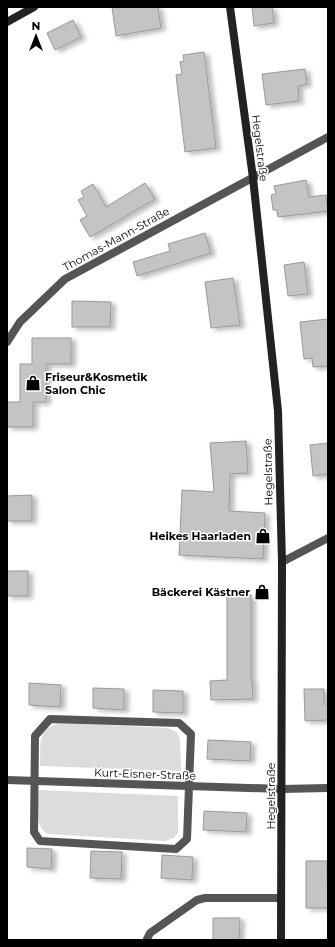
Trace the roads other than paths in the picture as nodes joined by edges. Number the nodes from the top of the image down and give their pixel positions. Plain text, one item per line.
1 (34, 7) edge
2 (230, 7) edge
3 (7, 22) edge
4 (328, 137) edge
5 (253, 178) junction
6 (7, 342) edge
7 (328, 538) edge
8 (282, 562) junction
9 (7, 780) edge
10 (36, 781) junction
11 (188, 786) junction
12 (328, 788) edge
13 (282, 789) junction
14 (281, 898) junction
15 (147, 939) dead end
16 (281, 940) edge

1 - 3 street
2 - 5 street, Hegelstraße
4 - 5 street, Thomas-Mann-Straße
5 - 6 street, Thomas-Mann-Straße
5 - 8 street, Hegelstraße
7 - 8 street
8 - 13 street, Hegelstraße
9 - 10 street, Kurt-Eisner-Straße
10 - 11 street, Kurt-Eisner-Straße
10 - 11 street
10 - 11 street
11 - 13 street, Kurt-Eisner-Straße
12 - 13 street, Kurt-Eisner-Straße
13 - 14 street, Hegelstraße
14 - 15 street
14 - 16 street, Hegelstraße

